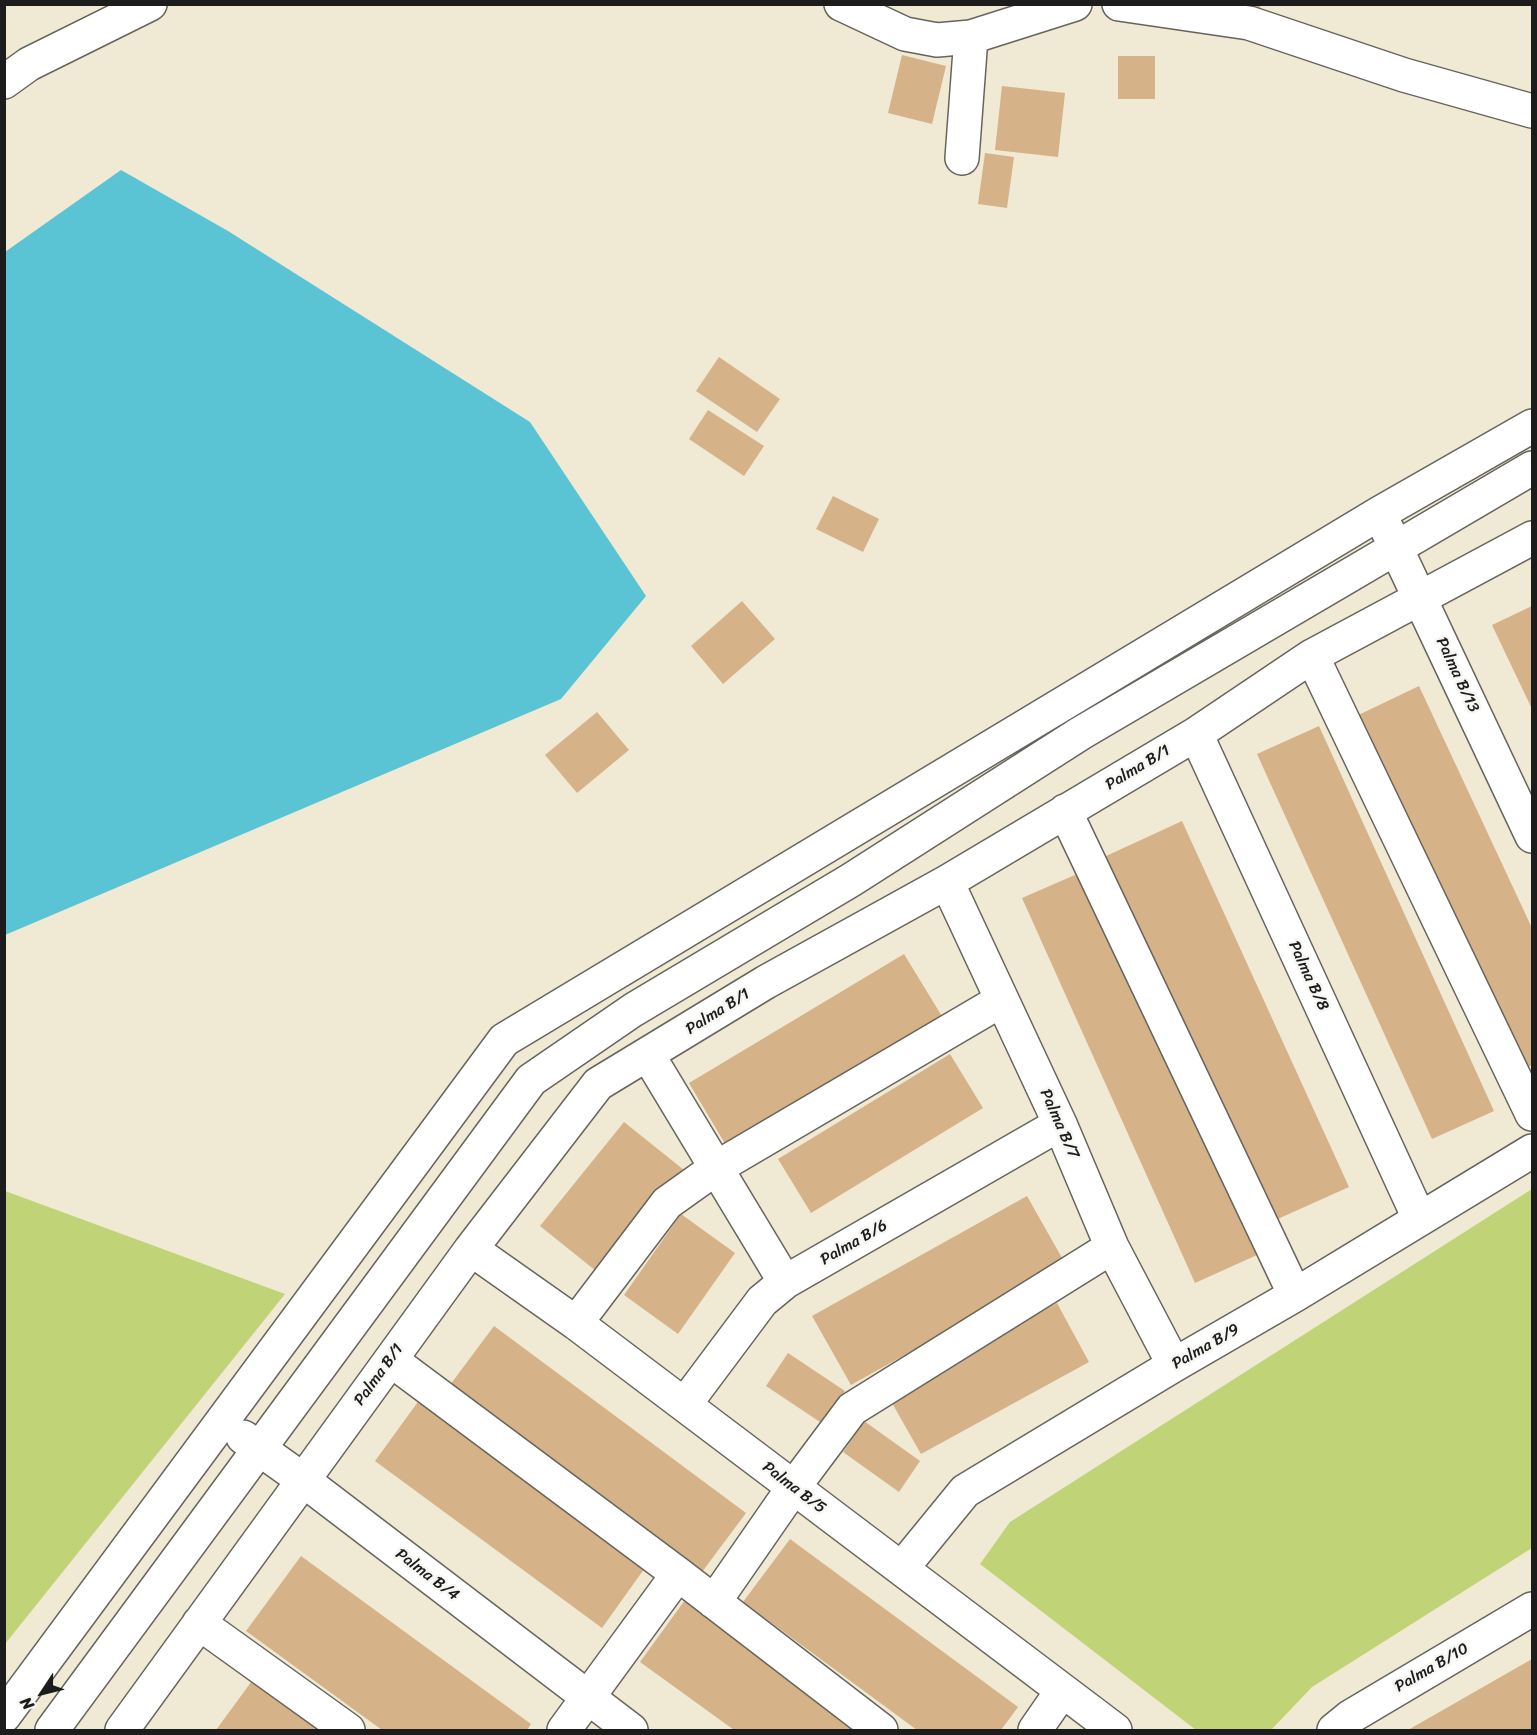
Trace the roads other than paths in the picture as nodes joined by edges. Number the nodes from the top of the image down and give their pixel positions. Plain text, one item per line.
1 (150, 4) edge
2 (842, 4) edge
3 (1075, 4) edge
4 (1119, 4) edge
5 (971, 38) junction
6 (4, 82) edge
7 (1533, 111) edge
8 (962, 158) dead end
9 (1533, 426) edge
10 (1533, 468) edge
11 (1380, 513) junction
12 (1533, 538) edge
13 (1395, 548) junction
14 (1420, 597) junction
15 (1312, 656) junction
16 (1196, 734) junction
17 (1065, 812) junction
18 (1533, 836) edge
19 (947, 882) junction
20 (1002, 1000) junction
21 (648, 1055) junction
22 (1533, 1114) edge
23 (1060, 1124) junction
24 (1533, 1151) edge
25 (716, 1168) junction
26 (1419, 1218) junction
27 (1112, 1247) junction
28 (471, 1249) junction
29 (785, 1282) junction
30 (1295, 1295) junction
31 (576, 1323) junction
32 (391, 1360) junction
33 (1174, 1365) junction
34 (685, 1404) junction
35 (221, 1422) junction
36 (260, 1449) junction
37 (303, 1480) junction
38 (793, 1488) junction
39 (902, 1568) junction
40 (678, 1574) junction
41 (714, 1602) junction
42 (1533, 1609) edge
43 (199, 1623) junction
44 (1062, 1691) junction
45 (588, 1697) junction
46 (4, 1716) edge
47 (52, 1731) edge
48 (122, 1731) edge
49 (348, 1731) edge
50 (564, 1731) edge
51 (632, 1731) edge
52 (881, 1731) edge
53 (1035, 1731) edge
54 (1115, 1731) edge
55 (1334, 1731) edge

1 - 6 street
2 - 5 street
3 - 5 street
4 - 7 street
5 - 8 street
9 - 11 street
10 - 13 street
11 - 13 street, Palma B/13
11 - 35 street
12 - 14 street, Palma B/1
13 - 14 street, Palma B/13
13 - 36 street
14 - 15 street, Palma B/1
14 - 18 street, Palma B/13
15 - 16 street, Palma B/1
15 - 22 street
16 - 17 street, Palma B/1
16 - 26 street, Palma B/8
17 - 19 street, Palma B/1
17 - 30 street
19 - 20 street, Palma B/7
19 - 21 street, Palma B/1
20 - 23 street, Palma B/7
20 - 25 street
21 - 25 street
21 - 28 street, Palma B/1
23 - 27 street, Palma B/7
23 - 29 street, Palma B/6
24 - 26 street, Palma B/9
25 - 29 street
25 - 31 street
26 - 30 street, Palma B/9
27 - 33 street, Palma B/7
27 - 38 street
28 - 31 street, Palma B/5
28 - 32 street, Palma B/1
29 - 34 street, Palma B/6
30 - 33 street, Palma B/9
31 - 34 street, Palma B/5
32 - 37 street, Palma B/1
32 - 40 street
33 - 39 street, Palma B/9
34 - 38 street, Palma B/5
35 - 36 street, Palma B/4
35 - 46 street
36 - 37 street, Palma B/4
36 - 47 street
37 - 43 street, Palma B/1
37 - 45 street, Palma B/4
38 - 39 street, Palma B/5
38 - 41 street
39 - 44 street, Palma B/5
40 - 41 street
40 - 45 street
41 - 52 street
42 - 55 street, Palma B/10
43 - 48 street, Palma B/1
43 - 49 street
44 - 53 street
44 - 54 street, Palma B/5
45 - 50 street
45 - 51 street, Palma B/4

